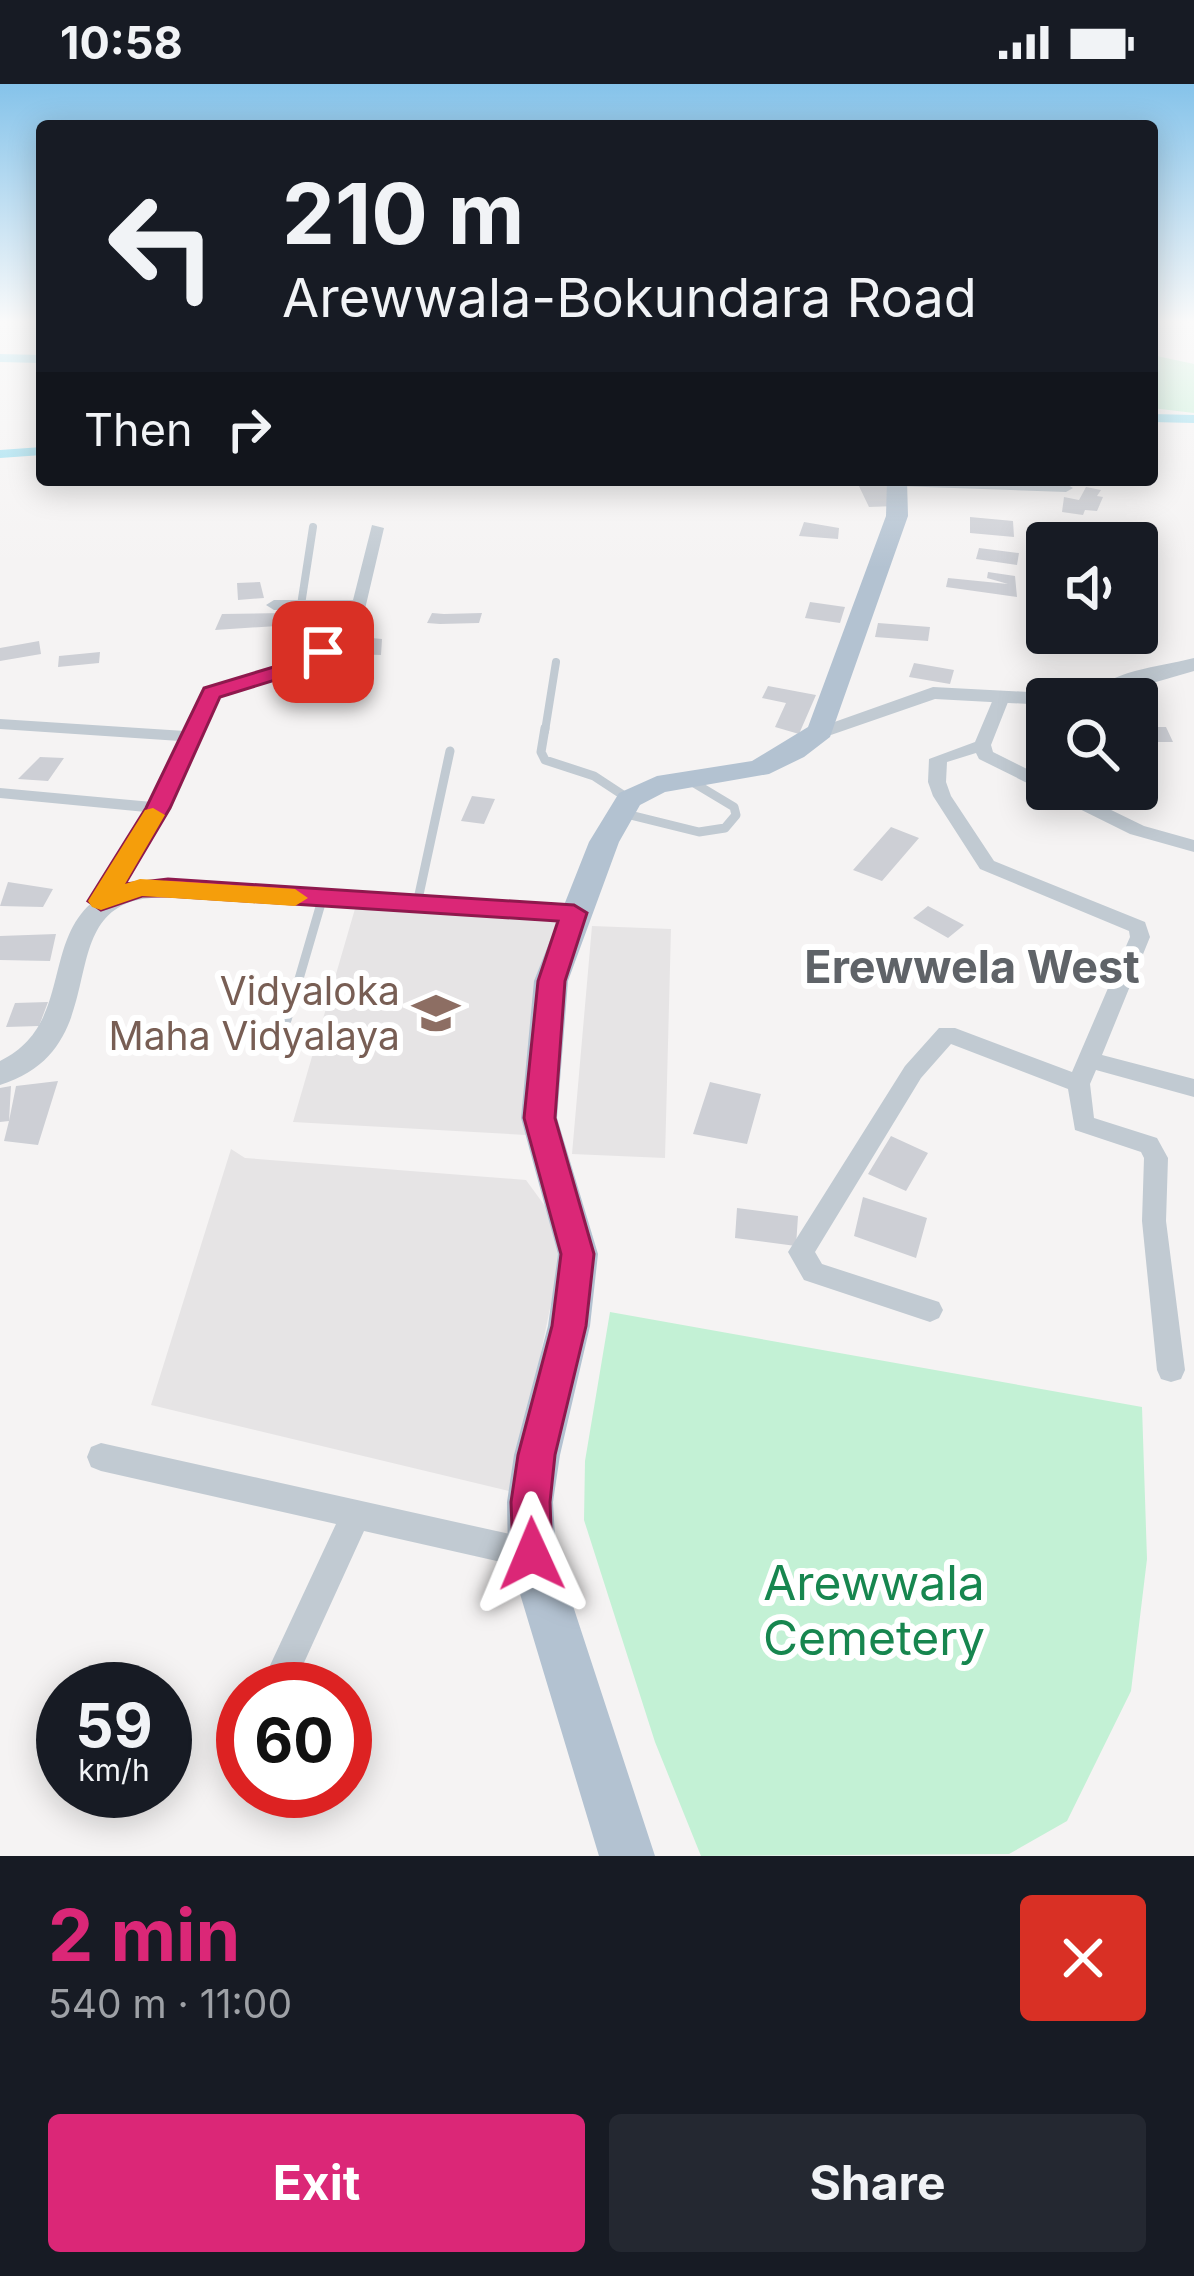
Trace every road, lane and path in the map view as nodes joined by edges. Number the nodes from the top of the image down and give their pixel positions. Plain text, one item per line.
1 (897, 486) edge
2 (1018, 486) edge
3 (1066, 488) dead end
4 (314, 526) dead end
5 (377, 529) dead end
6 (359, 604) junction
7 (274, 605) dead end
8 (302, 605) junction
9 (556, 662) dead end
10 (1194, 664) edge
11 (1130, 678) edge
12 (1002, 697) junction
13 (1026, 698) edge
14 (0, 724) edge
15 (820, 731) junction
16 (191, 737) junction
17 (982, 745) junction
18 (450, 751) dead end
19 (1026, 775) edge
20 (689, 780) junction
21 (0, 793) edge
22 (624, 806) junction
23 (158, 808) junction
24 (1097, 810) edge
25 (1194, 847) edge
26 (322, 900) junction
27 (101, 901) junction
28 (417, 904) junction
29 (574, 913) junction
30 (286, 1020) dead end
31 (1092, 1060) junction
32 (0, 1074) edge
33 (1078, 1084) junction
34 (1194, 1088) edge
35 (930, 1310) dead end
36 (1172, 1370) dead end
37 (101, 1457) dead end
38 (356, 1514) junction
39 (532, 1554) junction
40 (287, 1662) edge
41 (627, 1856) edge

1 - 15 main road
2 - 3 street
4 - 8 lane
5 - 6 street
6 - 8 street
6 - 16 street
7 - 8 street
9 - 22 lane
10 - 11 street
12 - 13 street
12 - 15 street
12 - 17 street
14 - 16 street
15 - 20 main road
16 - 23 street
17 - 19 street
17 - 31 street
18 - 28 lane
20 - 22 main road
20 - 22 lane
21 - 23 street
22 - 29 main road
23 - 27 street
24 - 25 street
26 - 27 street
26 - 28 street
26 - 30 lane
27 - 32 street
28 - 29 street
29 - 39 main road
31 - 33 street
31 - 34 street
33 - 35 street
33 - 36 street
37 - 38 street
38 - 39 street
38 - 40 street
39 - 41 main road

